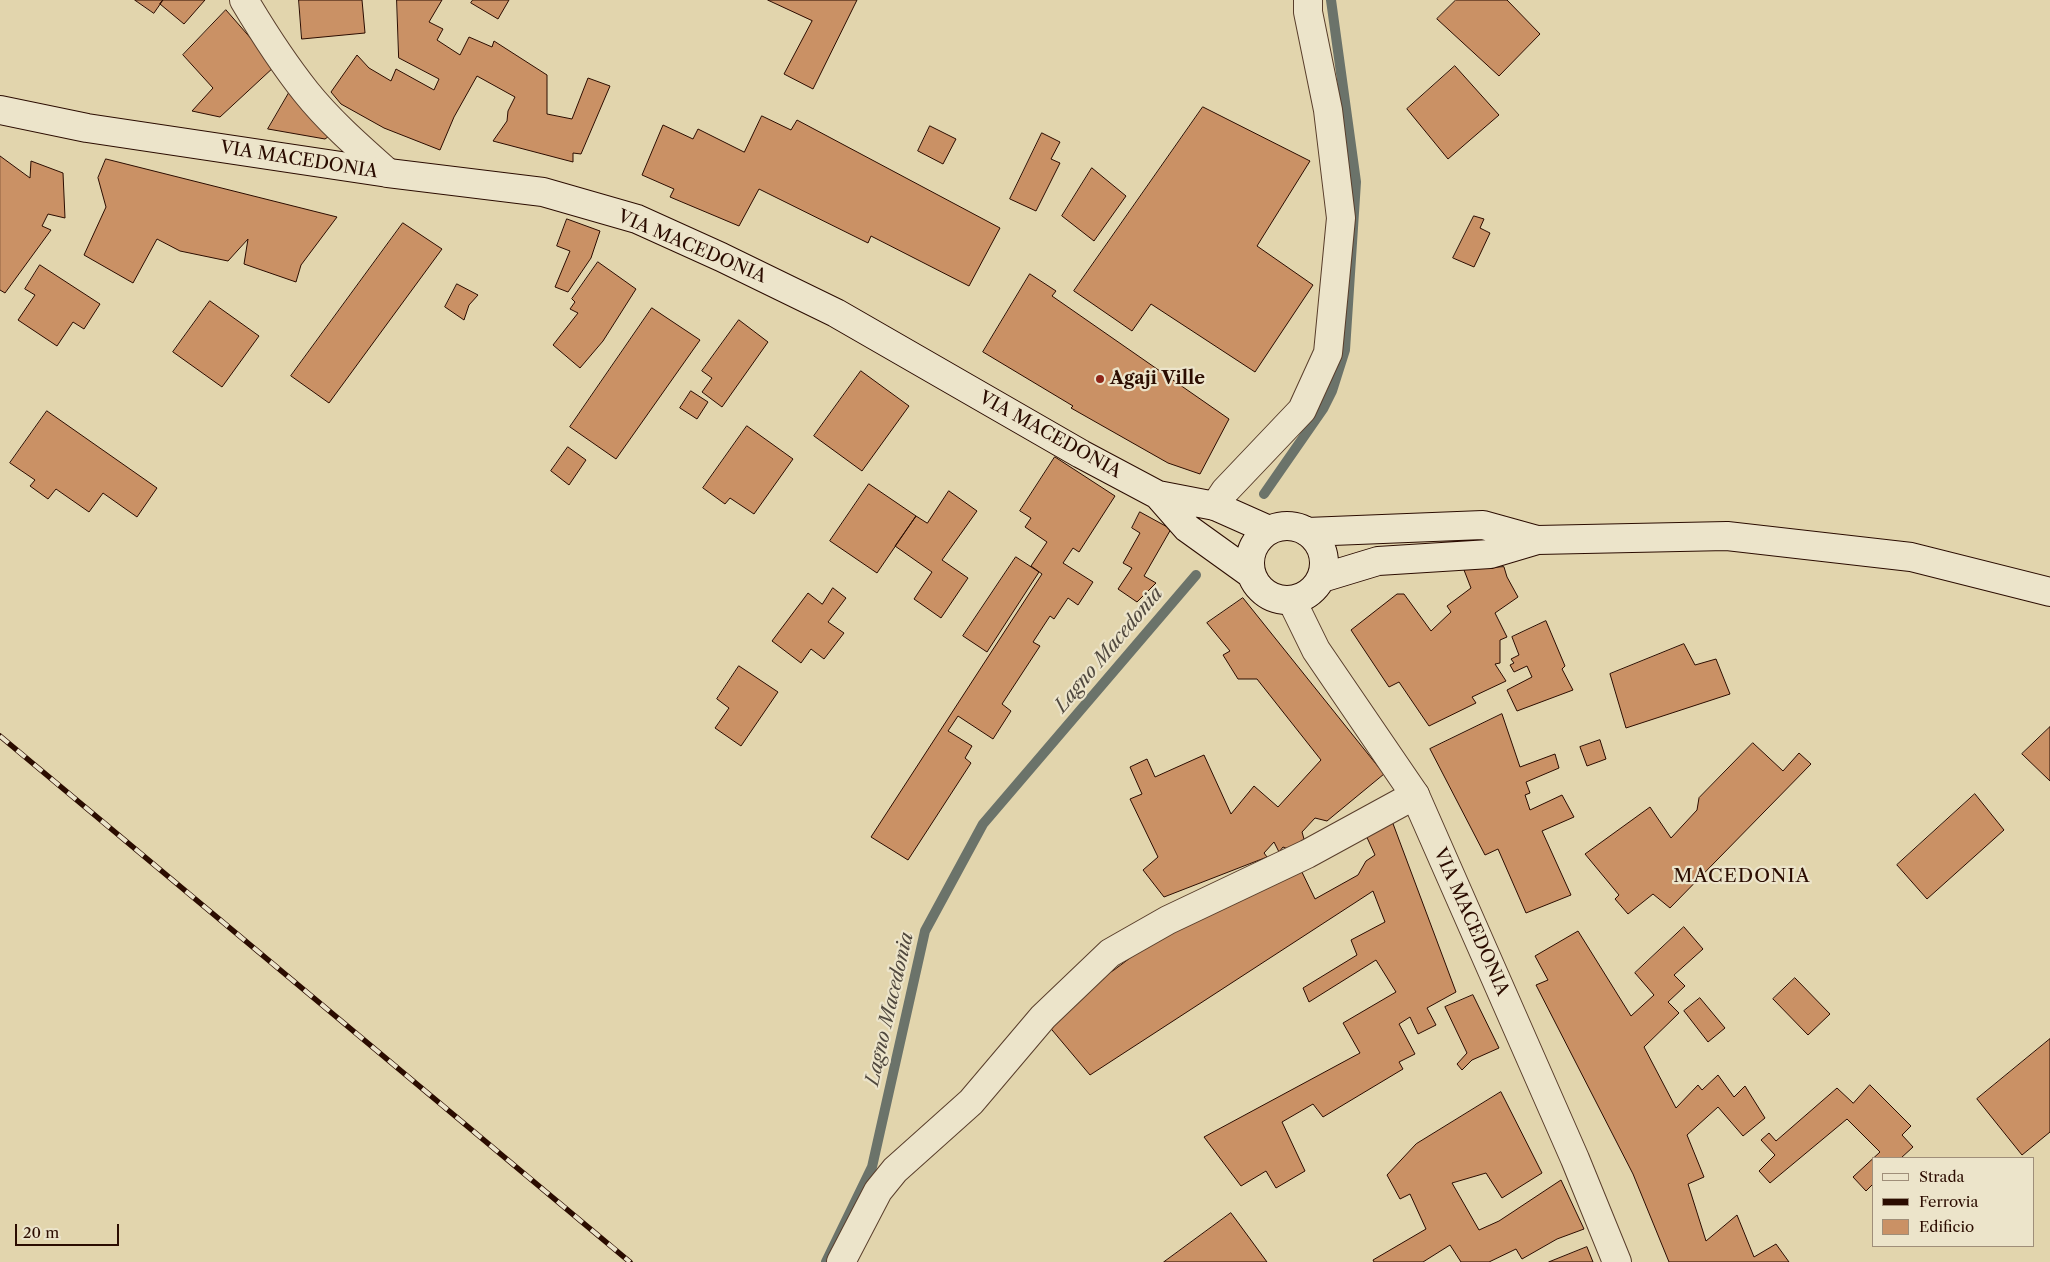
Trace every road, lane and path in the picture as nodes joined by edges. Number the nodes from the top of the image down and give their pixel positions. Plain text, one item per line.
1 (244, 0) edge
2 (1308, 0) edge
3 (0, 110) edge
4 (388, 173) junction
5 (1158, 495) junction
6 (1215, 506) junction
7 (1269, 530) junction
8 (1307, 532) junction
9 (1537, 540) junction
10 (1251, 574) junction
11 (1322, 578) junction
12 (2050, 592) edge
13 (1292, 601) junction
14 (1415, 795) junction
15 (841, 1262) edge
16 (1617, 1262) edge

1 - 4 main road
2 - 6 main road
3 - 4 main road, VIA MACEDONIA
4 - 5 main road, VIA MACEDONIA
5 - 6 main road, VIA MACEDONIA
5 - 10 main road, VIA MACEDONIA
6 - 7 main road, VIA MACEDONIA
7 - 8 main road
7 - 10 main road
8 - 9 main road
8 - 11 main road
9 - 11 main road
9 - 12 main road
10 - 13 main road
11 - 13 main road
13 - 14 main road, VIA MACEDONIA
14 - 15 main road
14 - 16 main road, VIA MACEDONIA

